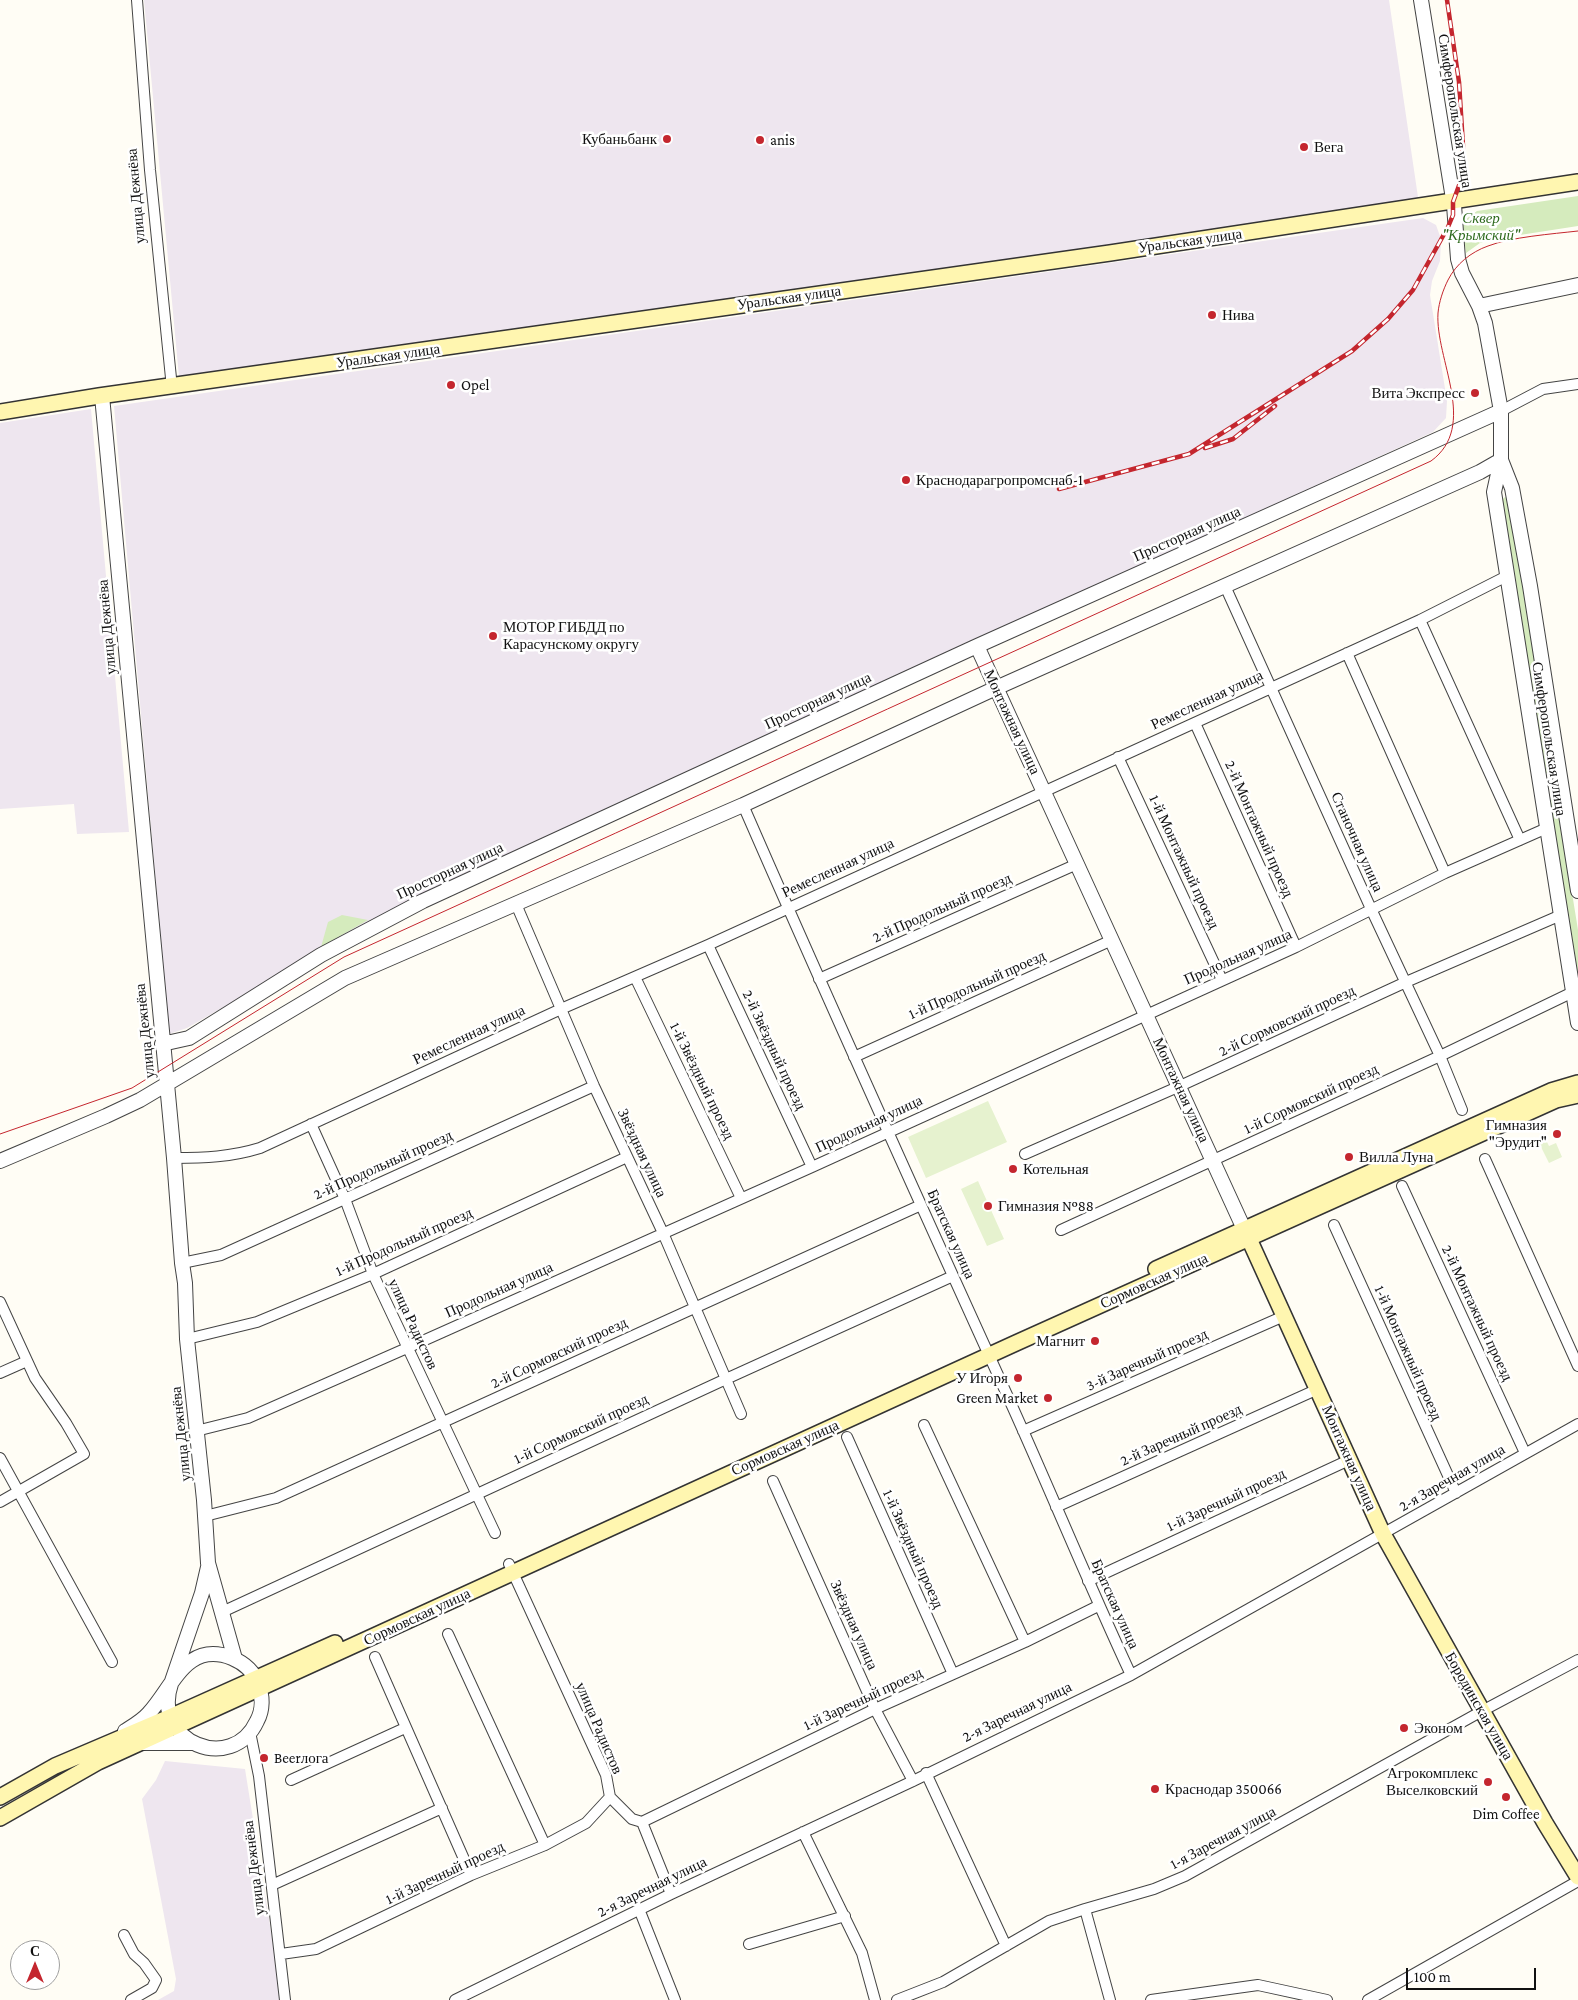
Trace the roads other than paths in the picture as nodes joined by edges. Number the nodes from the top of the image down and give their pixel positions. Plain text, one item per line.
1 (136, 0) edge
2 (1421, 0) edge
3 (1578, 182) edge
4 (1578, 186) edge
5 (1454, 204) junction
6 (1578, 286) edge
7 (1479, 306) junction
8 (1578, 384) edge
9 (172, 387) junction
10 (102, 397) junction
11 (1501, 411) junction
12 (0, 413) edge
13 (1501, 460) junction
14 (1507, 576) junction
15 (1225, 586) junction
16 (1420, 620) junction
17 (977, 646) junction
18 (1347, 653) junction
19 (1271, 686) junction
20 (996, 688) junction
21 (1195, 723) junction
22 (1118, 757) junction
23 (1561, 787) junction
24 (1043, 791) junction
25 (1541, 791) junction
26 (743, 805) junction
27 (1547, 828) junction
28 (1520, 840) junction
29 (1077, 864) junction
30 (1445, 873) junction
31 (1578, 891) edge
32 (516, 904) junction
33 (788, 908) junction
34 (1372, 911) junction
35 (1561, 915) junction
36 (1112, 940) junction
37 (708, 945) junction
38 (1296, 947) junction
39 (635, 977) junction
40 (819, 979) junction
41 (1222, 980) junction
42 (1406, 982) junction
43 (1573, 992) junction
44 (561, 1009) junction
45 (1146, 1015) junction
46 (1578, 1023) edge
47 (162, 1044) junction
48 (1440, 1056) junction
49 (854, 1057) junction
50 (166, 1083) junction
51 (1578, 1083) edge
52 (594, 1086) junction
53 (1180, 1086) junction
54 (1578, 1095) edge
55 (1462, 1110) dead end
56 (311, 1124) junction
57 (888, 1132) junction
58 (1025, 1154) dead end
59 (627, 1157) junction
60 (174, 1158) junction
61 (0, 1160) edge
62 (1485, 1160) dead end
63 (1213, 1161) junction
64 (812, 1167) junction
65 (1402, 1186) dead end
66 (742, 1198) junction
67 (345, 1200) junction
68 (921, 1205) junction
69 (1334, 1225) dead end
70 (1061, 1230) dead end
71 (663, 1233) junction
72 (1246, 1234) junction
73 (182, 1263) junction
74 (374, 1274) junction
75 (953, 1276) junction
76 (0, 1302) edge
77 (696, 1307) junction
78 (1284, 1316) junction
79 (187, 1339) junction
80 (407, 1348) junction
81 (987, 1351) junction
82 (27, 1361) junction
83 (1578, 1366) edge
84 (0, 1373) edge
85 (726, 1379) junction
86 (1318, 1389) junction
87 (741, 1414) dead end
88 (443, 1423) junction
89 (1578, 1424) edge
90 (924, 1425) dead end
91 (196, 1431) junction
92 (1023, 1431) junction
93 (847, 1437) dead end
94 (1525, 1453) junction
95 (0, 1458) edge
96 (1349, 1460) junction
97 (773, 1481) dead end
98 (19, 1492) junction
99 (477, 1493) junction
100 (1456, 1493) junction
101 (0, 1502) edge
102 (1056, 1507) junction
103 (206, 1516) junction
104 (495, 1533) dead end
105 (1383, 1534) junction
106 (208, 1563) junction
107 (511, 1568) junction
108 (1088, 1580) junction
109 (1098, 1606) junction
110 (222, 1612) junction
111 (448, 1634) dead end
112 (1025, 1642) junction
113 (375, 1657) dead end
114 (235, 1659) junction
115 (1578, 1660) edge
116 (112, 1662) dead end
117 (952, 1674) junction
118 (1131, 1675) junction
119 (171, 1684) junction
120 (258, 1684) junction
121 (875, 1709) junction
122 (1482, 1711) junction
123 (172, 1722) junction
124 (405, 1728) junction
125 (250, 1732) junction
126 (192, 1743) junction
127 (138, 1744) junction
128 (94, 1749) junction
129 (67, 1761) junction
130 (926, 1773) junction
131 (74, 1775) junction
132 (291, 1780) dead end
133 (913, 1781) junction
134 (0, 1797) edge
135 (610, 1797) junction
136 (442, 1808) junction
137 (0, 1818) edge
138 (642, 1822) junction
139 (803, 1832) junction
140 (545, 1844) junction
141 (471, 1875) junction
142 (1578, 1879) edge
143 (272, 1885) junction
144 (671, 1894) junction
145 (639, 1909) junction
146 (1085, 1909) junction
147 (845, 1916) junction
148 (124, 1935) dead end
149 (749, 1944) dead end
150 (1006, 1946) junction
151 (281, 1954) junction
152 (131, 2000) edge
153 (285, 2000) edge
154 (455, 2000) edge
155 (674, 2000) edge
156 (875, 2000) edge
157 (897, 2000) edge
158 (1110, 2000) edge
159 (1151, 2000) edge
160 (1327, 2000) edge
161 (1368, 2000) edge

1 - 9 street, улица Дежнёва
2 - 5 street, Симферопольская улица
3 - 5 main road, Уральская улица
4 - 5 main road, Уральская улица
5 - 7 street, Симферопольская улица
5 - 9 main road, Уральская улица
6 - 7 street
7 - 11 street, Симферопольская улица
8 - 11 street
9 - 10 main road, Уральская улица
10 - 12 main road, Уральская улица
10 - 47 street, улица Дежнёва
11 - 13 street, Симферопольская улица
11 - 17 street, Просторная улица
13 - 14 street, Симферопольская улица
13 - 15 street
13 - 23 street, Симферопольская улица
14 - 16 street, Ремесленная улица
14 - 25 street, Симферопольская улица
15 - 19 street, Станочная улица
15 - 20 street
16 - 18 street, Ремесленная улица
16 - 28 street
17 - 20 street, Монтажная улица
17 - 47 street, Просторная улица
18 - 19 street, Ремесленная улица
18 - 30 street
19 - 21 street, Ремесленная улица
19 - 34 street, Станочная улица
20 - 24 street, Монтажная улица
20 - 26 street
21 - 22 street, Ремесленная улица
21 - 38 street, 2-й Монтажный проезд
22 - 24 street, Ремесленная улица
22 - 41 street, 1-й Монтажный проезд
23 - 25 street
23 - 31 street, Симферопольская улица
24 - 29 street, Монтажная улица
24 - 33 street, Ремесленная улица
25 - 27 street, Симферопольская улица
26 - 32 street
26 - 33 street, Братская улица
27 - 28 street, Продольная улица
27 - 35 street, Симферопольская улица
28 - 30 street, Продольная улица
29 - 36 street, Монтажная улица
29 - 40 street, 2-й Продольный проезд
30 - 34 street, Продольная улица
32 - 44 street, Звёздная улица
32 - 50 street
33 - 37 street, Ремесленная улица
33 - 40 street, Братская улица
34 - 38 street, Продольная улица
34 - 42 street, Станочная улица
35 - 42 street, 2-й Сормовский проезд
35 - 43 street, Симферопольская улица
36 - 45 street, Монтажная улица
36 - 49 street, 1-й Продольный проезд
37 - 39 street, Ремесленная улица
37 - 64 street, 2-й Звёздный проезд
38 - 41 street, Продольная улица
39 - 44 street, Ремесленная улица
39 - 66 street, 1-й Звёздный проезд
40 - 49 street, Братская улица
41 - 45 street, Продольная улица
42 - 48 street, Станочная улица
42 - 53 street, 2-й Сормовский проезд
43 - 46 street, Симферопольская улица
43 - 48 street, 1-й Сормовский проезд
44 - 52 street, Звёздная улица
44 - 56 street, Ремесленная улица
45 - 53 street, Монтажная улица
45 - 57 street, Продольная улица
47 - 50 street, улица Дежнёва
48 - 55 street, Станочная улица
48 - 63 street, 1-й Сормовский проезд
49 - 57 street, Братская улица
50 - 60 street, улица Дежнёва
50 - 61 street
51 - 72 main road, Сормовская улица
52 - 59 street, Звёздная улица
52 - 67 street, 2-й Продольный проезд
53 - 58 street, 2-й Сормовский проезд
53 - 63 street, Монтажная улица
54 - 72 main road, Сормовская улица
56 - 60 street, Ремесленная улица
56 - 67 street, улица Радистов
57 - 64 street, Продольная улица
57 - 68 street, Братская улица
59 - 71 street, Звёздная улица
59 - 74 street, 1-й Продольный проезд
60 - 73 street, улица Дежнёва
62 - 83 street
63 - 70 street, 1-й Сормовский проезд
63 - 72 street, Монтажная улица
64 - 66 street, Продольная улица
65 - 94 street, 2-й Монтажный проезд
66 - 71 street, Продольная улица
67 - 73 street, 2-й Продольный проезд
67 - 74 street, улица Радистов
68 - 75 street, Братская улица
68 - 77 street, 2-й Сормовский проезд
69 - 100 street, 1-й Монтажный проезд
71 - 77 street, Звёздная улица
71 - 80 street, Продольная улица
72 - 78 main road, Монтажная улица
72 - 81 main road, Сормовская улица
73 - 79 street, улица Дежнёва
74 - 79 street, 1-й Продольный проезд
74 - 80 street, улица Радистов
75 - 81 street, Братская улица
75 - 85 street, 1-й Сормовский проезд
76 - 82 street
77 - 85 street, Звёздная улица
77 - 88 street, 2-й Сормовский проезд
78 - 86 main road, Монтажная улица
78 - 92 street, 3-й Заречный проезд
79 - 91 street, улица Дежнёва
80 - 88 street, улица Радистов
80 - 91 street, Продольная улица
81 - 92 street, Братская улица
81 - 107 main road, Сормовская улица
82 - 84 street
82 - 98 street
85 - 87 street, Звёздная улица
85 - 99 street, 1-й Сормовский проезд
86 - 96 main road, Монтажная улица
86 - 102 street, 2-й Заречный проезд
88 - 99 street, улица Радистов
88 - 103 street, 2-й Сормовский проезд
89 - 94 street, 2-я Заречная улица
90 - 112 street
91 - 103 street, улица Дежнёва
92 - 102 street, Братская улица
93 - 117 street, 1-й Звёздный проезд
94 - 100 street, 2-я Заречная улица
95 - 98 street
96 - 105 main road, Монтажная улица
96 - 108 street, 1-й Заречный проезд
97 - 121 street, Звёздная улица
98 - 101 street
98 - 116 street
99 - 104 street, улица Радистов
99 - 110 street, 1-й Сормовский проезд
100 - 105 street, 2-я Заречная улица
102 - 108 street, Братская улица
103 - 106 street, улица Дежнёва
105 - 118 street, 2-я Заречная улица
105 - 122 main road, Бородинская улица
106 - 110 street, улица Дежнёва
106 - 119 street
107 - 120 main road, Сормовская улица
107 - 135 street, улица Радистов
108 - 109 street, Братская улица
109 - 112 street, 1-й Заречный проезд
109 - 118 street, Братская улица
110 - 114 street, улица Дежнёва
111 - 140 street
112 - 117 street, 1-й Заречный проезд
113 - 124 street
114 - 119 street
114 - 120 street
115 - 122 street, 1-я Заречная улица
117 - 121 street, 1-й Заречный проезд
118 - 130 street, 2-я Заречная улица
119 - 123 street
119 - 128 street
120 - 123 main road, Сормовская улица
120 - 125 street
121 - 133 street, Звёздная улица
121 - 138 street, 1-й Заречный проезд
122 - 142 main road, Бородинская улица
122 - 146 street, 1-я Заречная улица
123 - 126 street
123 - 127 main road, Сормовская улица
123 - 128 main road, Сормовская улица
124 - 132 street
124 - 136 street
125 - 126 street
125 - 143 street, улица Дежнёва
126 - 127 street
127 - 131 main road, Сормовская улица
128 - 129 main road, Сормовская улица
129 - 131 street
129 - 134 main road, Сормовская улица
130 - 133 street, 2-я Заречная улица
130 - 150 street
131 - 137 main road, Сормовская улица
133 - 139 street, 2-я Заречная улица
135 - 138 street, улица Радистов
135 - 140 street, 1-й Заречный проезд
136 - 141 street
136 - 143 street
138 - 144 street
139 - 144 street, 2-я Заречная улица
139 - 147 street
140 - 141 street, 1-й Заречный проезд
141 - 151 street, 1-й Заречный проезд
142 - 161 street
143 - 151 street, улица Дежнёва
144 - 145 street, 2-я Заречная улица
145 - 154 street, 2-я Заречная улица
145 - 155 street
146 - 150 street, 1-я Заречная улица
146 - 158 street
147 - 149 street
147 - 156 street
148 - 152 street
150 - 157 street, 1-я Заречная улица
151 - 153 street, улица Дежнёва
159 - 160 street

